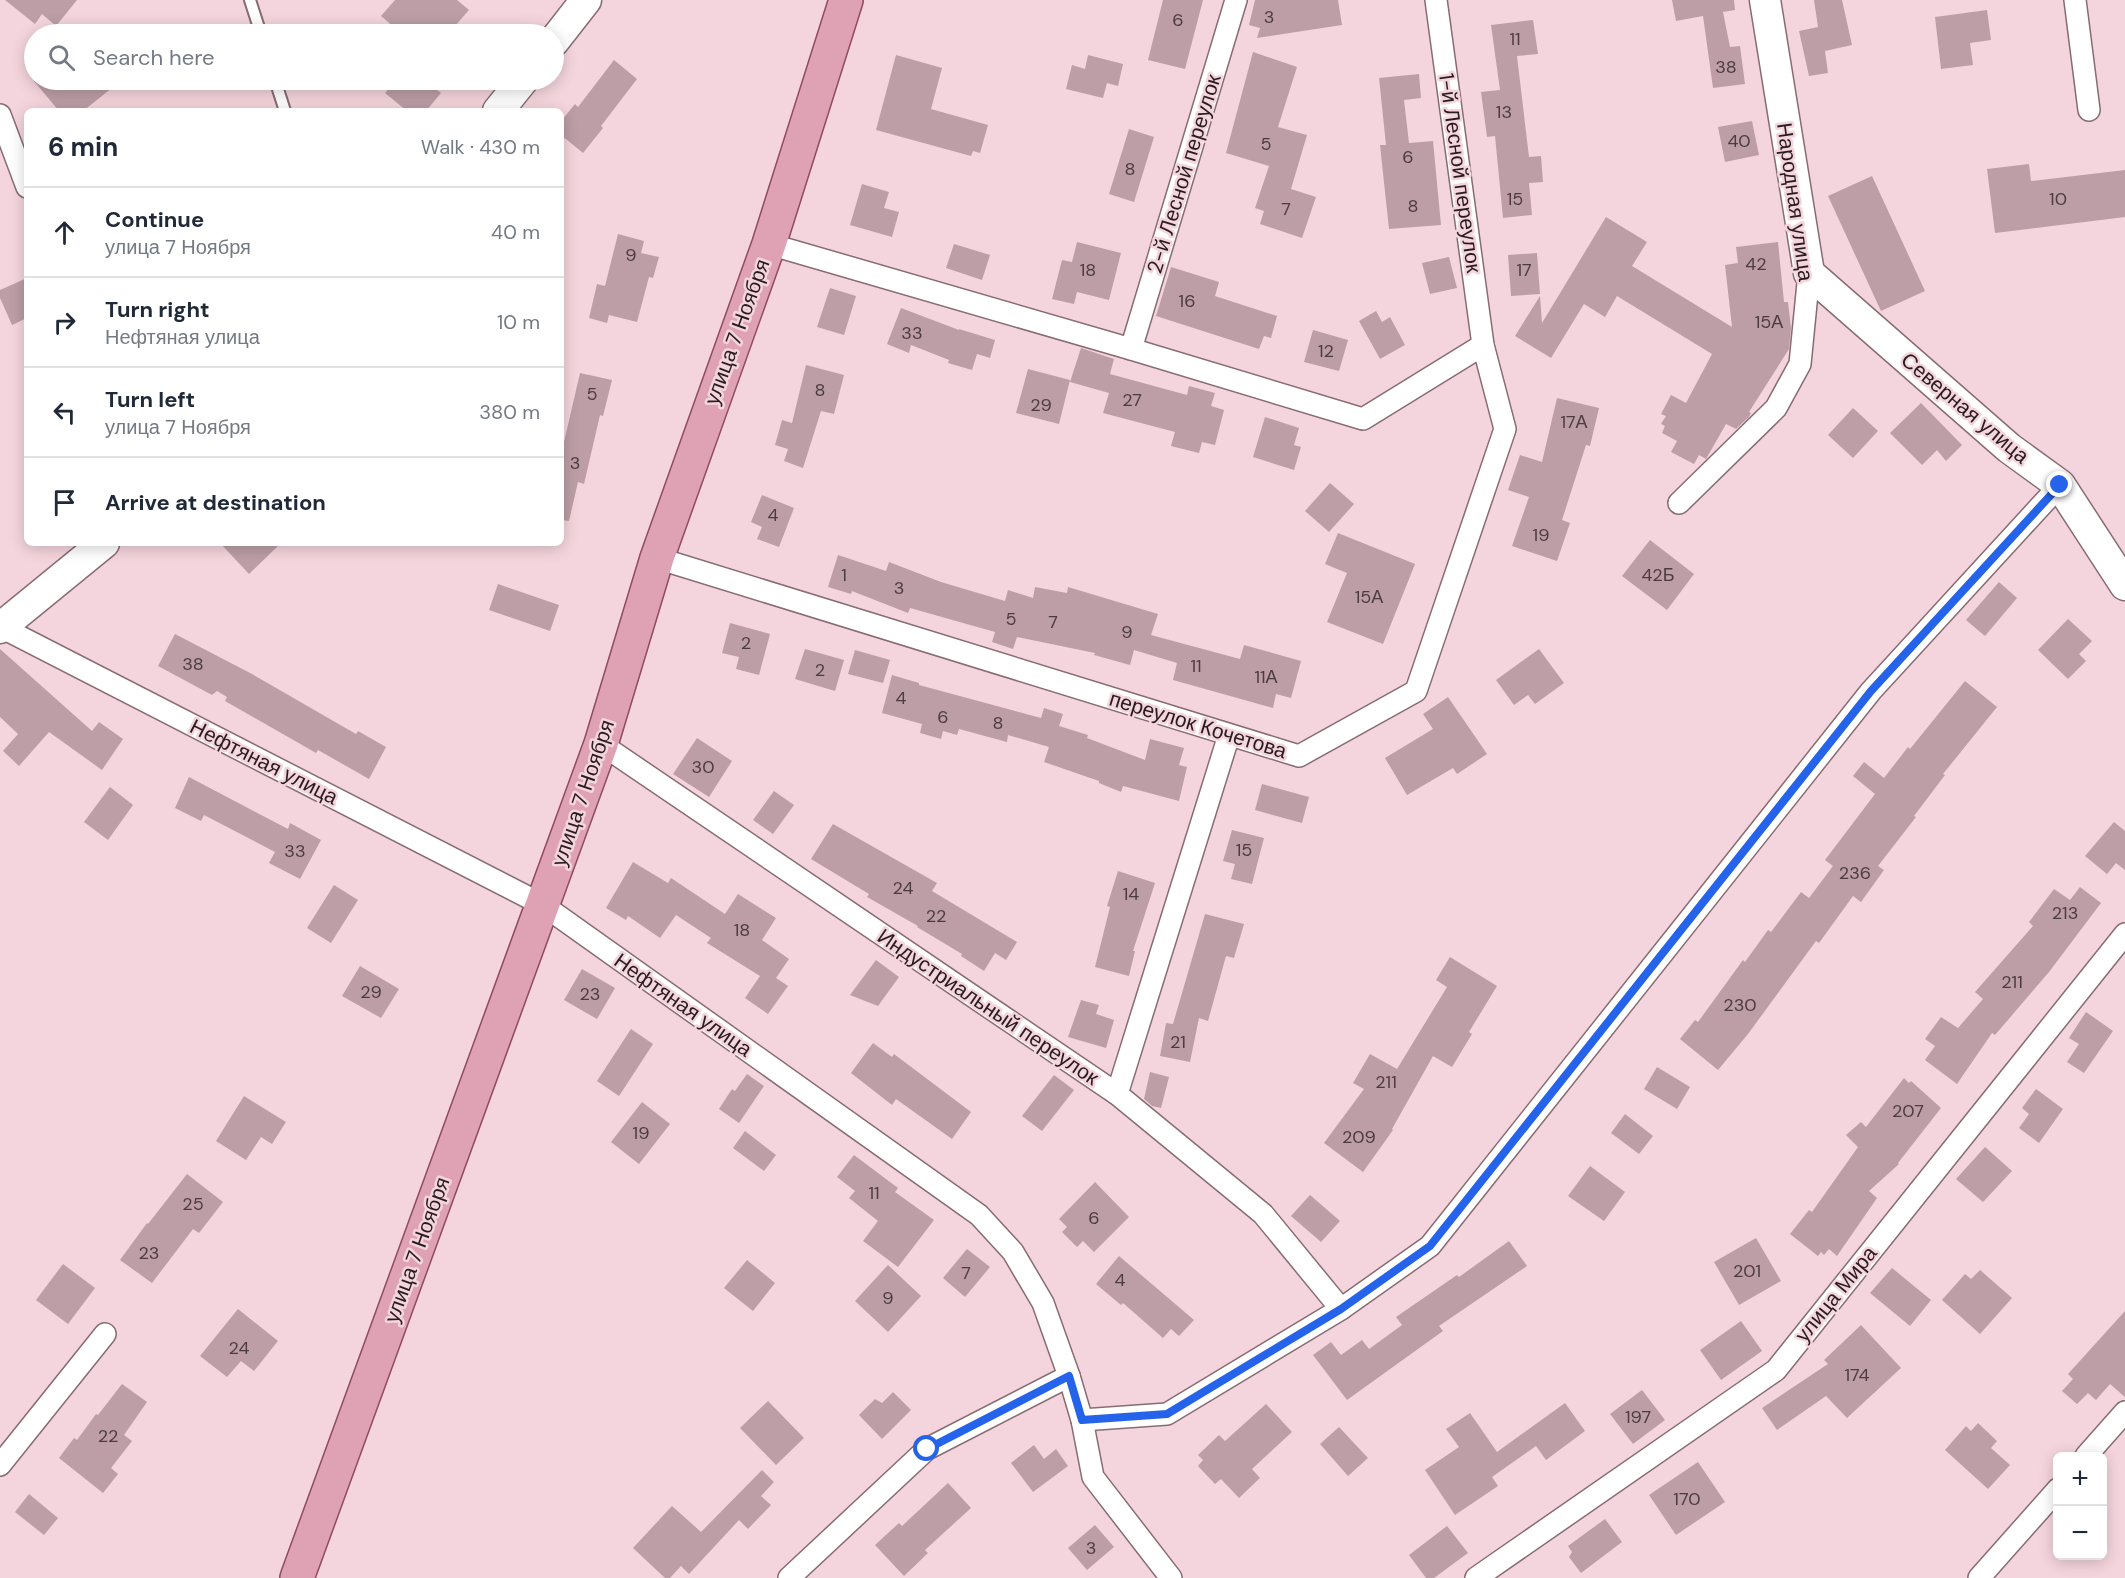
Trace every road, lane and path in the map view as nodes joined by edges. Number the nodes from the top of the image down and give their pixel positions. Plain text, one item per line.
1 (250, 0) edge
2 (586, 0) edge
3 (846, 0) edge
4 (1236, 0) edge
5 (1436, 0) edge
6 (1765, 0) edge
7 (2075, 0) edge
8 (258, 24) edge
9 (564, 28) edge
10 (278, 90) edge
11 (515, 90) edge
12 (284, 108) edge
13 (500, 108) edge
14 (2088, 110) dead end
15 (0, 115) edge
16 (24, 179) edge
17 (768, 244) junction
18 (1809, 273) junction
19 (1483, 345) junction
20 (1131, 349) junction
21 (2060, 485) junction
22 (1679, 503) dead end
23 (100, 546) edge
24 (657, 558) junction
25 (2125, 585) edge
26 (0, 627) edge
27 (1229, 735) junction
28 (601, 744) junction
29 (543, 905) junction
30 (2125, 934) edge
31 (1117, 1094) junction
32 (1341, 1309) junction
33 (105, 1334) dead end
34 (1069, 1376) junction
35 (2125, 1412) edge
36 (1082, 1420) junction
37 (2090, 1452) edge
38 (0, 1465) edge
39 (2053, 1495) edge
40 (297, 1578) edge
41 (789, 1578) edge
42 (1170, 1578) edge
43 (1476, 1578) edge
44 (1979, 1578) edge

1 - 8 lane
2 - 9 street
3 - 17 main road, улица 7 Ноября
4 - 20 street, 2-й Лесной переулок
5 - 19 street, 1-й Лесной переулок
6 - 18 street, Народная улица
7 - 14 street
10 - 12 lane
11 - 13 street
15 - 16 street
17 - 20 street
17 - 24 main road, улица 7 Ноября
18 - 21 street, Северная улица
18 - 22 street, Народная улица
19 - 20 street
19 - 27 street, переулок Кочетова
21 - 25 street, Северная улица
21 - 32 street
23 - 26 street
24 - 27 street, переулок Кочетова
24 - 28 main road, улица 7 Ноября
26 - 29 street, Нефтяная улица
27 - 31 street
28 - 29 main road, улица 7 Ноября
28 - 31 street, Индустриальный переулок
29 - 34 street, Нефтяная улица
29 - 40 main road, улица 7 Ноября
30 - 43 street, улица Мира
31 - 32 street, Индустриальный переулок
32 - 36 street
33 - 38 street
34 - 36 street, Нефтяная улица
34 - 41 street
35 - 37 street
36 - 42 street, Нефтяная улица
39 - 44 street

